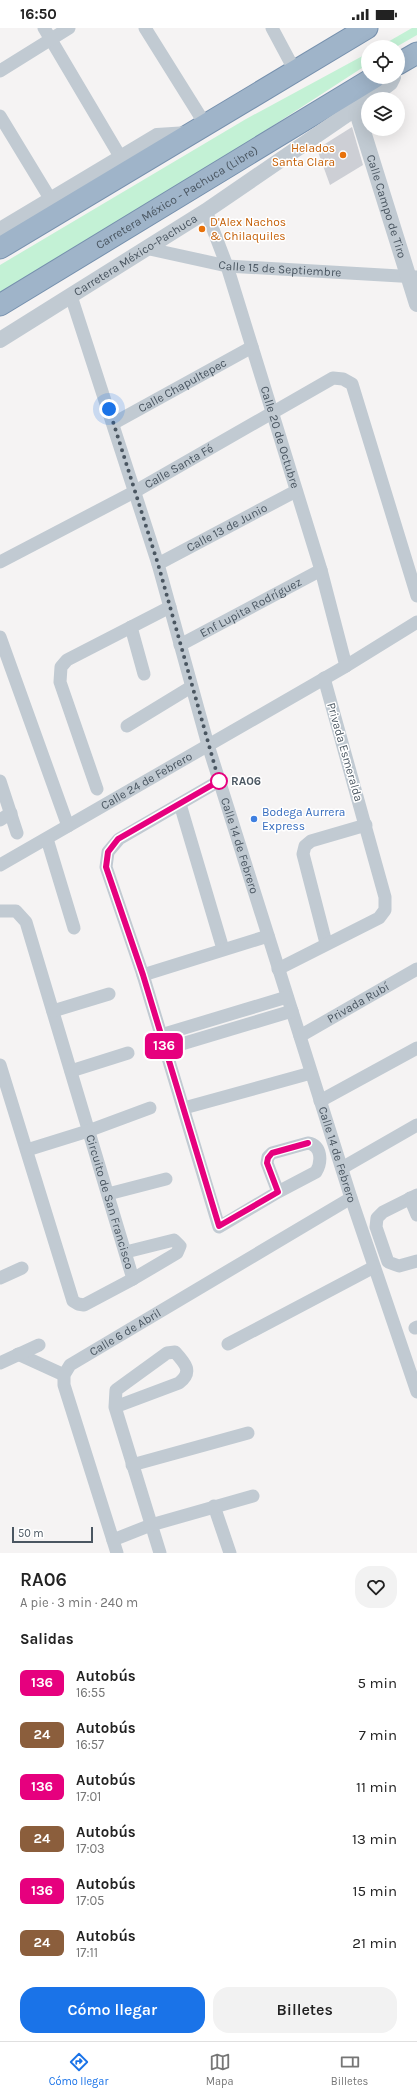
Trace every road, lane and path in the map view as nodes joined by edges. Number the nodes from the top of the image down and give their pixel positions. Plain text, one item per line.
1 (44, 28) edge
2 (69, 28) edge
3 (145, 28) edge
4 (272, 28) edge
5 (367, 28) edge
6 (51, 39) junction
7 (295, 70) junction
8 (0, 71) edge
9 (363, 84) edge
10 (389, 84) edge
11 (378, 92) edge
12 (361, 105) edge
13 (0, 116) edge
14 (197, 129) junction
15 (373, 136) edge
16 (121, 158) junction
17 (51, 200) junction
18 (206, 211) junction
19 (0, 230) edge
20 (0, 248) edge
21 (146, 248) junction
22 (227, 266) junction
23 (413, 277) edge
24 (71, 296) junction
25 (417, 304) edge
26 (0, 305) edge
27 (0, 340) edge
28 (252, 347) junction
29 (272, 414) junction
30 (114, 423) junction
31 (296, 491) junction
32 (134, 492) junction
33 (0, 562) edge
34 (158, 564) junction
35 (321, 570) junction
36 (417, 596) edge
37 (170, 607) junction
38 (417, 622) edge
39 (131, 627) junction
40 (0, 637) edge
41 (180, 645) junction
42 (346, 666) junction
43 (144, 674) dead end
44 (324, 678) junction
45 (191, 687) junction
46 (127, 726) dead end
47 (208, 745) junction
48 (0, 781) edge
49 (219, 781) junction
50 (97, 788) dead end
51 (180, 804) junction
52 (5, 816) edge
53 (68, 826) junction
54 (366, 826) junction
55 (17, 833) dead end
56 (47, 839) junction
57 (0, 865) edge
58 (0, 911) edge
59 (74, 928) dead end
60 (268, 936) junction
61 (326, 943) junction
62 (223, 950) junction
63 (278, 969) junction
64 (417, 969) edge
65 (143, 975) junction
66 (109, 994) dead end
67 (287, 997) junction
68 (52, 1011) junction
69 (292, 1011) junction
70 (161, 1035) junction
71 (300, 1036) junction
72 (417, 1048) edge
73 (165, 1049) junction
74 (128, 1053) dead end
75 (0, 1065) edge
76 (71, 1071) junction
77 (311, 1073) junction
78 (320, 1101) junction
79 (150, 1108) dead end
80 (184, 1108) junction
81 (417, 1125) edge
82 (88, 1131) junction
83 (27, 1150) junction
84 (342, 1168) junction
85 (166, 1179) dead end
86 (278, 1192) dead end
87 (108, 1194) junction
88 (414, 1197) edge
89 (351, 1198) junction
90 (417, 1215) edge
91 (126, 1252) junction
92 (417, 1260) edge
93 (374, 1267) junction
94 (22, 1268) dead end
95 (0, 1278) edge
96 (133, 1279) junction
97 (228, 1344) dead end
98 (39, 1345) dead end
99 (18, 1354) junction
100 (0, 1363) edge
101 (64, 1375) junction
102 (417, 1392) edge
103 (114, 1407) junction
104 (248, 1433) dead end
105 (132, 1465) junction
106 (253, 1496) dead end
107 (214, 1506) junction
108 (151, 1525) junction
109 (113, 1540) junction
110 (117, 1553) edge
111 (160, 1553) edge
112 (230, 1553) edge

1 - 6 street
2 - 6 street
3 - 14 street
4 - 7 street
5 - 7 highway
6 - 8 street
6 - 16 street
7 - 14 highway
9 - 26 highway, Carretera México - Pachuca (Libre)
10 - 11 street, Carretera México-Pachuca
12 - 18 street, Carretera México-Pachuca
13 - 17 street
14 - 16 street
14 - 20 highway
15 - 23 street, Calle Campo de Tiro
16 - 17 street
17 - 19 street
18 - 21 street, Carretera México-Pachuca
18 - 22 street, Calle 20 de Octubre
21 - 22 street, Calle 15 de Septiembre
21 - 24 street, Carretera México-Pachuca
22 - 23 street, Calle 15 de Septiembre
22 - 28 street, Calle 20 de Octubre
23 - 25 street, Calle Campo de Tiro
24 - 27 street, Carretera México-Pachuca
24 - 30 street, Calle 14 de Febrero
28 - 29 street, Calle 20 de Octubre
28 - 30 street, Calle Chapultepec
29 - 31 street, Calle 20 de Octubre
29 - 32 street, Calle Santa Fé
29 - 36 street, Calle Santa Fé
30 - 32 street, Calle 14 de Febrero
31 - 34 street, Calle 13 de Junio
31 - 35 street, Calle 20 de Octubre
32 - 33 street, Calle Santa Fé
32 - 34 street, Calle 14 de Febrero
34 - 37 street, Calle 14 de Febrero
35 - 41 street, Enf Lupita Rodríguez
35 - 42 street, Calle 20 de Octubre
37 - 39 street
37 - 41 street, Calle 14 de Febrero
38 - 42 street, Calle 24 de Febrero
39 - 43 street
39 - 50 street
40 - 53 street
41 - 45 street, Calle 14 de Febrero
42 - 44 street, Calle 24 de Febrero
44 - 47 street, Calle 24 de Febrero
44 - 54 street, Privada Esmeralda
45 - 46 street
45 - 47 street, Calle 14 de Febrero
47 - 49 street, Calle 14 de Febrero
47 - 53 street, Calle 24 de Febrero
48 - 52 street
49 - 51 street
49 - 60 street, Calle 14 de Febrero
51 - 62 street
51 - 65 street
52 - 55 street
53 - 56 street, Calle 24 de Febrero
54 - 61 street, Privada Esmeralda
54 - 61 street
56 - 57 street, Calle 24 de Febrero
56 - 59 street
58 - 68 street, Circuito de San Francisco
60 - 62 street
60 - 63 street, Calle 14 de Febrero
61 - 63 street, Privada Esmeralda
62 - 65 street
63 - 67 street, Calle 14 de Febrero
64 - 71 street, Privada Rubí
65 - 70 street
66 - 68 street
67 - 69 street, Calle 14 de Febrero
67 - 70 street
68 - 76 street, Circuito de San Francisco
69 - 71 street, Calle 14 de Febrero
69 - 73 street
70 - 73 street
71 - 77 street, Calle 14 de Febrero
72 - 78 street
73 - 80 street
74 - 76 street
75 - 83 street, Circuito de San Francisco
76 - 82 street, Circuito de San Francisco
77 - 78 street, Calle 14 de Febrero
77 - 80 street
78 - 84 street, Calle 14 de Febrero
79 - 82 street
80 - 86 street
81 - 84 street
82 - 83 street
82 - 87 street, Circuito de San Francisco
83 - 96 street, Circuito de San Francisco
84 - 89 street, Calle 14 de Febrero
85 - 87 street
87 - 91 street, Circuito de San Francisco
88 - 90 street
88 - 92 street
89 - 93 street, Calle 14 de Febrero
89 - 101 street, Calle 6 de Abril
91 - 96 street, Circuito de San Francisco
91 - 96 street
93 - 97 street
93 - 102 street, Calle 14 de Febrero
94 - 95 street
98 - 99 street
99 - 100 street
99 - 101 street
101 - 109 street
103 - 103 street
103 - 105 street
104 - 105 street
105 - 108 street
106 - 107 street
107 - 108 street
107 - 112 street
108 - 109 street
108 - 111 street
109 - 110 street

